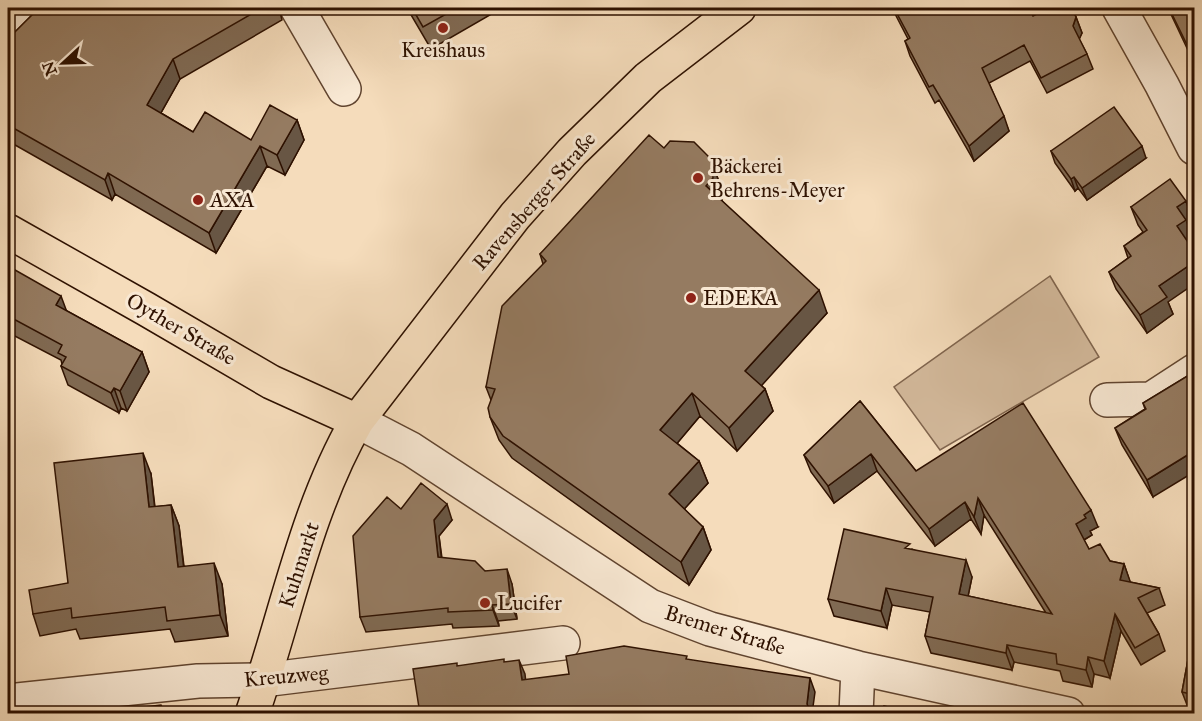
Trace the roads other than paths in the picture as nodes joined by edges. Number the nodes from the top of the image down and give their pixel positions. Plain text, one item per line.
1 (39, 8) edge
2 (297, 8) edge
3 (739, 8) edge
4 (1119, 8) edge
5 (8, 40) edge
6 (344, 89) dead end
7 (1194, 148) edge
8 (8, 231) edge
9 (1194, 371) edge
10 (1107, 400) dead end
11 (357, 422) junction
12 (563, 643) dead end
13 (858, 668) junction
14 (263, 680) junction
15 (8, 701) edge
16 (252, 714) edge
17 (856, 714) edge
18 (1068, 714) edge

1 - 5 street
2 - 6 street
3 - 11 main road, Ravensberger Straße
4 - 7 street
8 - 11 main road, Oyther Straße
9 - 10 street
11 - 13 street, Bremer Straße
11 - 14 main road, Kuhmarkt
12 - 14 street, Kreuzweg
13 - 17 street
13 - 18 street, Bremer Straße
14 - 15 street, Kreuzweg
14 - 16 main road, Kuhmarkt

